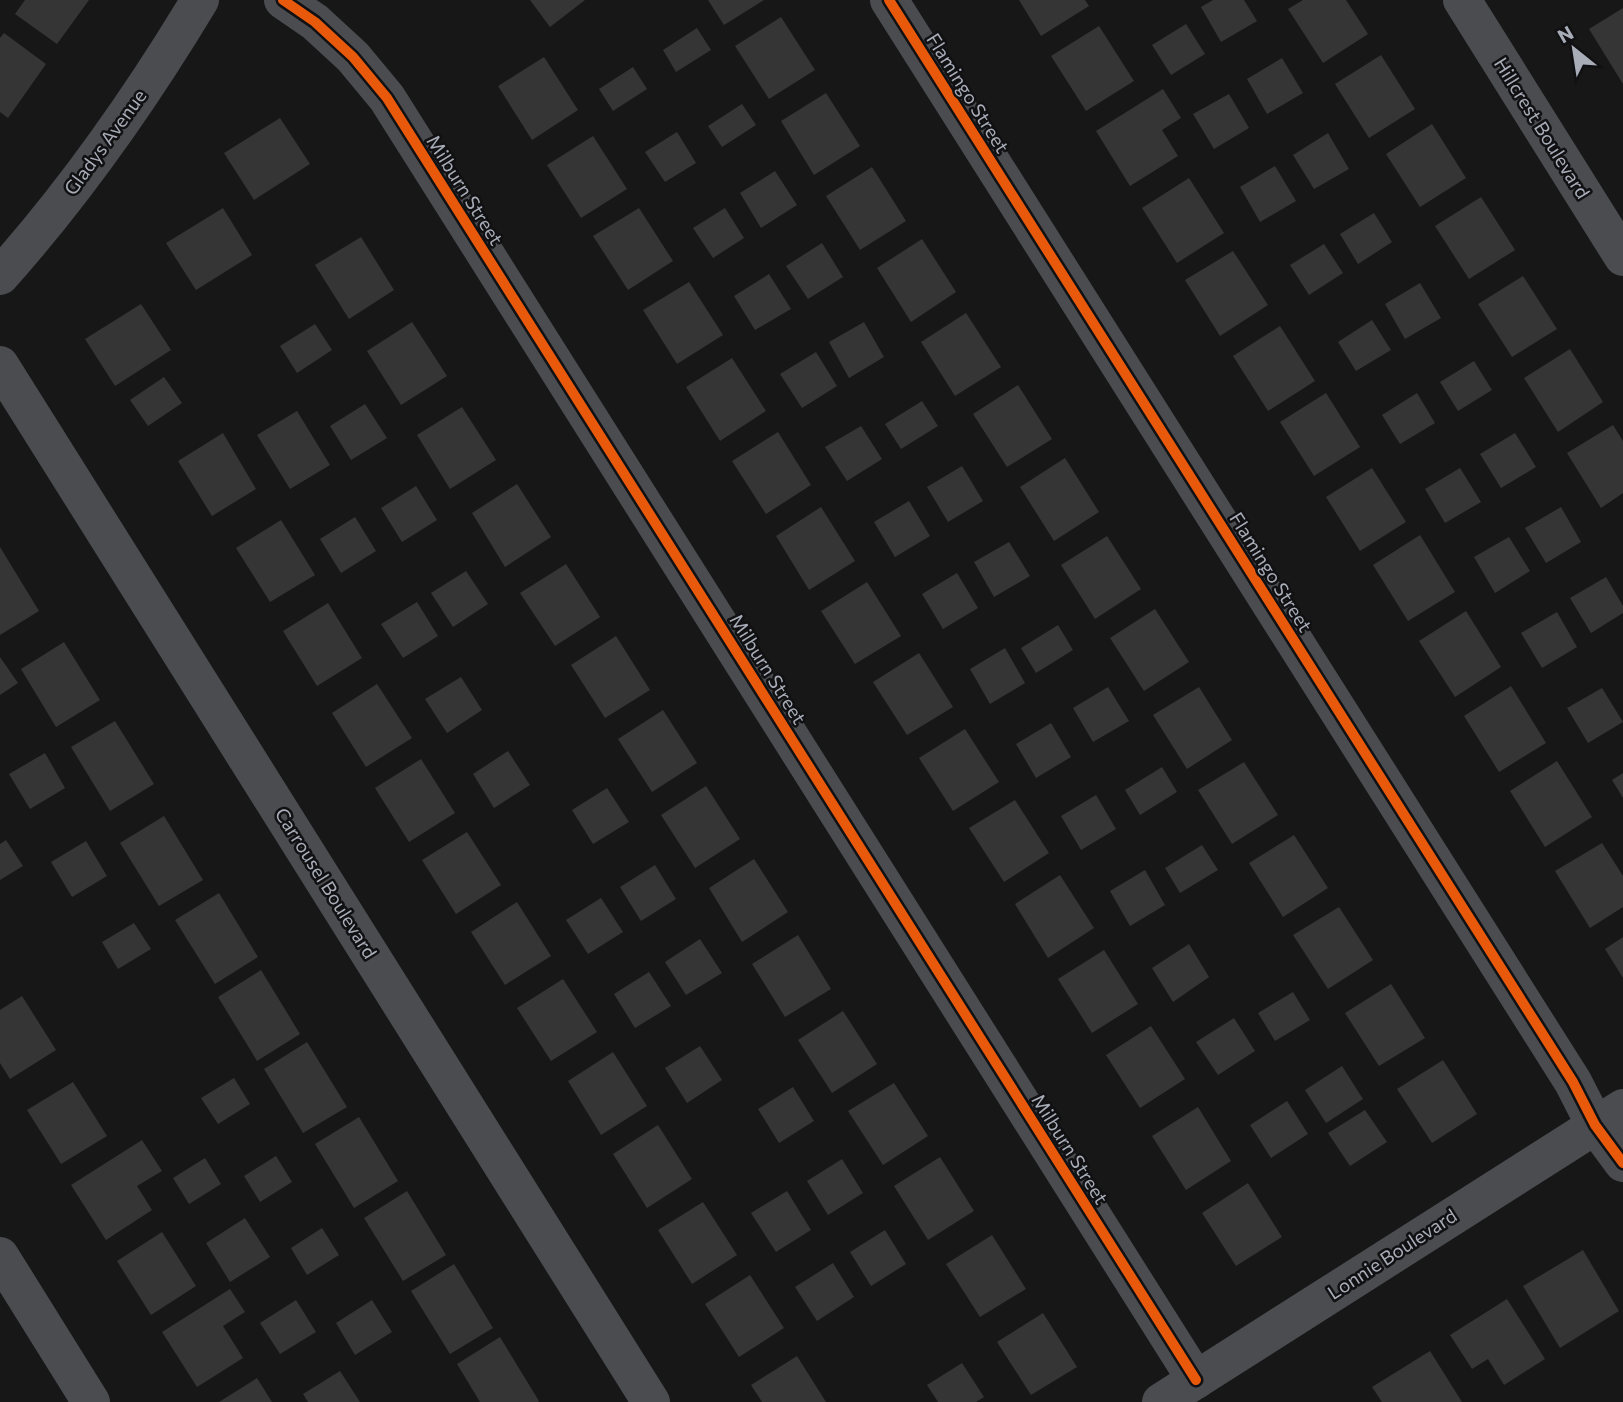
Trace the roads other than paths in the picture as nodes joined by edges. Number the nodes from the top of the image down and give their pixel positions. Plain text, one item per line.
1 (200, 0) edge
2 (283, 0) edge
3 (889, 0) edge
4 (1462, 0) edge
5 (1623, 257) edge
6 (0, 276) edge
7 (0, 365) edge
8 (1609, 1116) edge
9 (1623, 1163) edge
10 (0, 1256) edge
11 (1196, 1380) junction
12 (91, 1402) edge
13 (651, 1402) edge
14 (1161, 1402) edge

1 - 6 street, Gladys Avenue
2 - 11 street, Milburn Street
3 - 8 street, Flamingo Street
4 - 5 street, Hillcrest Boulevard
7 - 13 street, Carrousel Boulevard
8 - 9 street, Flamingo Street
8 - 11 street, Lonnie Boulevard
10 - 12 street
11 - 14 street, Lonnie Boulevard

